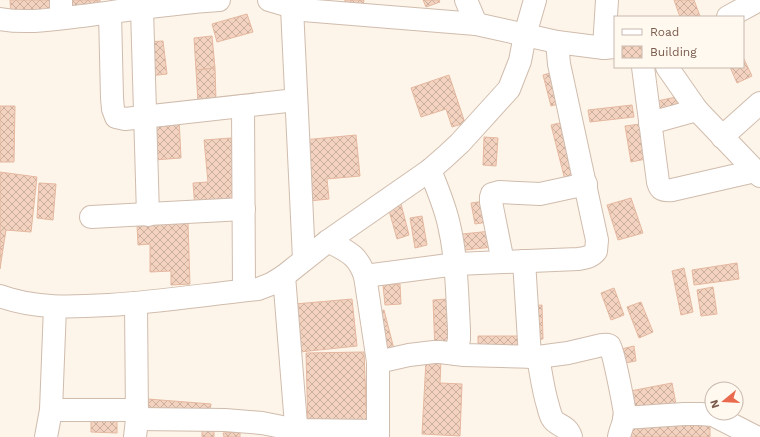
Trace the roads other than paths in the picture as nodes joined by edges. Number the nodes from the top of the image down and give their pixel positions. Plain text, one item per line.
1 (219, 0) edge
2 (269, 0) edge
3 (466, 0) edge
4 (535, 0) edge
5 (607, 0) edge
6 (759, 0) edge
7 (194, 1) edge
8 (142, 8) junction
9 (292, 8) junction
10 (61, 9) edge
11 (729, 11) edge
12 (110, 12) junction
13 (0, 19) edge
14 (476, 24) junction
15 (525, 35) junction
16 (557, 42) junction
17 (610, 47) edge
18 (643, 68) edge
19 (669, 68) edge
20 (296, 100) junction
21 (760, 103) edge
22 (243, 106) junction
23 (697, 110) junction
24 (145, 117) junction
25 (650, 123) junction
26 (722, 137) junction
27 (430, 170) junction
28 (758, 173) edge
29 (586, 184) junction
30 (244, 209) junction
31 (148, 215) junction
32 (91, 217) dead end
33 (328, 241) junction
34 (304, 259) junction
35 (514, 262) junction
36 (456, 264) junction
37 (284, 276) junction
38 (365, 276) junction
39 (244, 290) junction
40 (0, 296) edge
41 (136, 303) junction
42 (55, 307) junction
43 (456, 354) junction
44 (534, 357) junction
45 (378, 362) junction
46 (51, 410) junction
47 (136, 422) edge
48 (621, 428) edge
49 (297, 433) edge
50 (378, 434) edge
51 (46, 437) edge
52 (571, 437) edge
53 (756, 437) edge

1 - 7 street
2 - 9 street
3 - 14 street
4 - 15 street
5 - 17 street
6 - 11 street
7 - 8 street
8 - 12 street
8 - 24 street
9 - 14 street
9 - 20 street
10 - 12 street
10 - 13 street
12 - 24 street
14 - 15 street
15 - 16 street
15 - 27 street
16 - 17 street
16 - 29 street
18 - 25 street
19 - 23 street
20 - 22 street
20 - 34 street
21 - 26 street
22 - 24 street
22 - 30 street
23 - 25 street
23 - 26 street
24 - 31 street
25 - 28 street
26 - 28 street
27 - 33 street
27 - 36 street
29 - 35 street
29 - 35 street
30 - 31 street
30 - 39 street
31 - 32 street
33 - 34 street
33 - 38 street
34 - 37 street
35 - 36 street
35 - 44 street
36 - 38 street
36 - 43 street
37 - 39 street
37 - 49 street
38 - 45 street
39 - 41 street
40 - 42 street
41 - 42 street
41 - 47 street
42 - 46 street
43 - 44 street
43 - 45 street
44 - 48 street
44 - 52 street
45 - 50 street
46 - 47 street
46 - 51 street
47 - 49 street
48 - 53 street
49 - 50 street

